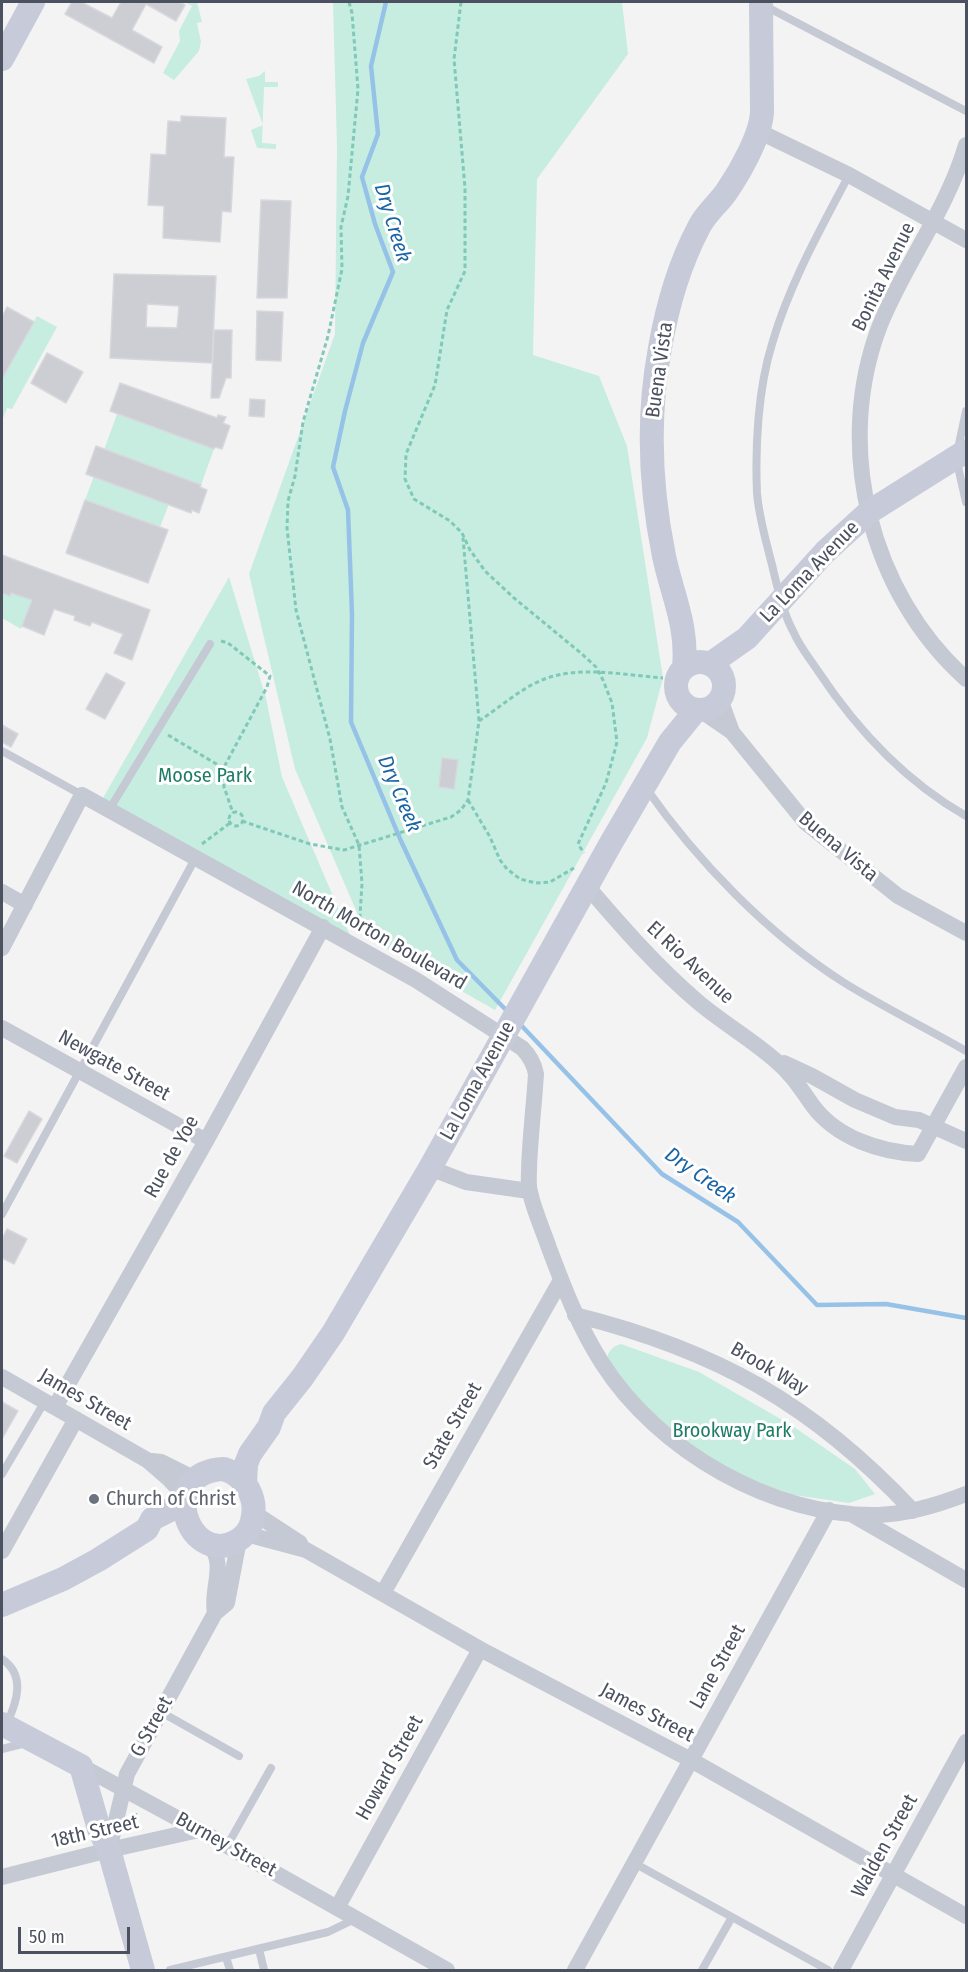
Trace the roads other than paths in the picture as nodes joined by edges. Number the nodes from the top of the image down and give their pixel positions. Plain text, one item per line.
1 (33, 2) edge
2 (761, 3) edge
3 (2, 59) edge
4 (966, 111) edge
5 (759, 131) junction
6 (966, 145) edge
7 (849, 175) junction
8 (934, 221) junction
9 (966, 240) edge
10 (966, 411) edge
11 (963, 458) edge
12 (966, 502) edge
13 (869, 512) junction
14 (781, 602) junction
15 (747, 638) junction
16 (210, 644) road end
17 (700, 664) junction
18 (966, 679) edge
19 (697, 697) junction
20 (2, 751) edge
21 (644, 786) junction
22 (82, 795) junction
23 (109, 810) junction
24 (966, 816) edge
25 (192, 855) junction
26 (582, 877) junction
27 (2, 892) edge
28 (25, 905) junction
29 (323, 927) junction
30 (966, 933) edge
31 (2, 948) edge
32 (2, 1028) edge
33 (966, 1051) edge
34 (775, 1059) junction
35 (966, 1067) edge
36 (80, 1072) junction
37 (933, 1127) junction
38 (206, 1141) junction
39 (966, 1141) edge
40 (430, 1168) junction
41 (529, 1191) junction
42 (2, 1214) edge
43 (561, 1280) junction
44 (575, 1315) junction
45 (2, 1377) edge
46 (50, 1404) junction
47 (274, 1413) junction
48 (76, 1419) junction
49 (2, 1474) edge
50 (245, 1484) junction
51 (194, 1487) junction
52 (966, 1494) edge
53 (829, 1510) junction
54 (913, 1511) junction
55 (848, 1512) junction
56 (147, 1529) junction
57 (246, 1529) junction
58 (199, 1535) junction
59 (2, 1551) edge
60 (966, 1580) edge
61 (383, 1593) junction
62 (2, 1605) edge
63 (215, 1613) junction
64 (480, 1649) junction
65 (2, 1659) edge
66 (161, 1712) junction
67 (3, 1733) edge
68 (966, 1742) edge
69 (239, 1756) dead end
70 (691, 1760) junction
71 (81, 1766) junction
72 (271, 1768) dead end
73 (122, 1788) junction
74 (199, 1830) junction
75 (227, 1846) junction
76 (110, 1850) junction
77 (634, 1863) junction
78 (894, 1874) junction
79 (2, 1877) edge
80 (337, 1908) junction
81 (966, 1916) edge
82 (732, 1917) junction
83 (356, 1919) junction
84 (259, 1949) junction
85 (226, 1957) junction
86 (192, 1968) edge
87 (143, 1971) edge
88 (170, 1971) edge
89 (230, 1971) edge
90 (264, 1971) edge
91 (447, 1971) edge
92 (575, 1971) edge
93 (702, 1971) edge
94 (828, 1971) edge
95 (841, 1971) edge

1 - 3 main road
2 - 4 lane
2 - 5 main road
5 - 7 street
5 - 17 main road, Buena Vista
6 - 8 street, Bonita Avenue
7 - 8 street
7 - 14 lane
8 - 9 street
8 - 13 street, Bonita Avenue
10 - 11 lane
11 - 12 lane
11 - 13 main road, La Loma Avenue
13 - 14 main road, La Loma Avenue
13 - 18 street, Bonita Avenue
14 - 15 main road, La Loma Avenue
14 - 24 lane
15 - 17 main road, La Loma Avenue
15 - 19 main road, La Loma Avenue
16 - 23 lane
17 - 19 main road, Buena Vista
17 - 19 main road
19 - 21 main road, La Loma Avenue
19 - 30 street, Buena Vista
20 - 22 lane
21 - 26 main road, La Loma Avenue
21 - 33 lane
22 - 23 street, North Morton Boulevard
22 - 28 street
23 - 25 street, North Morton Boulevard
25 - 29 street, North Morton Boulevard
25 - 36 lane
26 - 34 street, El Rio Avenue
26 - 40 main road, La Loma Avenue
27 - 28 street
28 - 31 street
29 - 38 street, Rue de Yoe
29 - 41 street, North Morton Boulevard
32 - 36 street, Newgate Street
34 - 37 street, El Rio Avenue
34 - 37 street, El Rio Avenue
35 - 37 street
36 - 38 street, Newgate Street
36 - 42 lane
37 - 39 street, El Rio Avenue
38 - 46 street, Rue de Yoe
40 - 41 street
40 - 47 main road, La Loma Avenue
41 - 43 street, North Morton Boulevard
43 - 44 street, North Morton Boulevard
43 - 61 street, State Street
44 - 53 street, North Morton Boulevard
44 - 54 street, Brook Way
45 - 46 street, James Street
46 - 48 street, James Street
46 - 49 lane
47 - 50 main road, La Loma Avenue
47 - 51 main road, La Loma Avenue
48 - 51 street, James Street
48 - 59 street
50 - 51 main road
50 - 57 main road
51 - 56 main road, La Loma Avenue
51 - 58 main road
52 - 54 street, North Morton Boulevard
53 - 55 street, North Morton Boulevard
53 - 70 street, Lane Street
54 - 55 street, North Morton Boulevard
55 - 60 street
56 - 58 main road, La Loma Avenue
56 - 62 main road, La Loma Avenue
57 - 58 main road
57 - 61 street, James Street
57 - 63 street, G Street
58 - 63 street, G Street
61 - 64 street, James Street
63 - 66 street, G Street
64 - 70 street, James Street
64 - 80 street, Howard Street
65 - 67 lane
66 - 69 lane
66 - 73 street, G Street
67 - 71 main road, Burney Street
68 - 78 street, Walden Street
70 - 77 street, Lane Street
70 - 78 street, James Street
71 - 73 street, Burney Street
71 - 76 main road, G Street
72 - 75 lane
73 - 74 street, Burney Street
73 - 76 street, G Street
74 - 75 street, Burney Street
74 - 76 street, 18th Street
75 - 80 street, Burney Street
76 - 79 street, 18th Street
76 - 87 main road, G Street
77 - 82 lane
77 - 92 street, Lane Street
78 - 81 street, James Street
78 - 95 street, Walden Street
80 - 83 street, Burney Street
82 - 93 lane
82 - 94 lane
83 - 84 lane
83 - 91 street, Burney Street
84 - 85 lane
84 - 90 lane
85 - 86 lane
85 - 89 lane
86 - 88 lane

